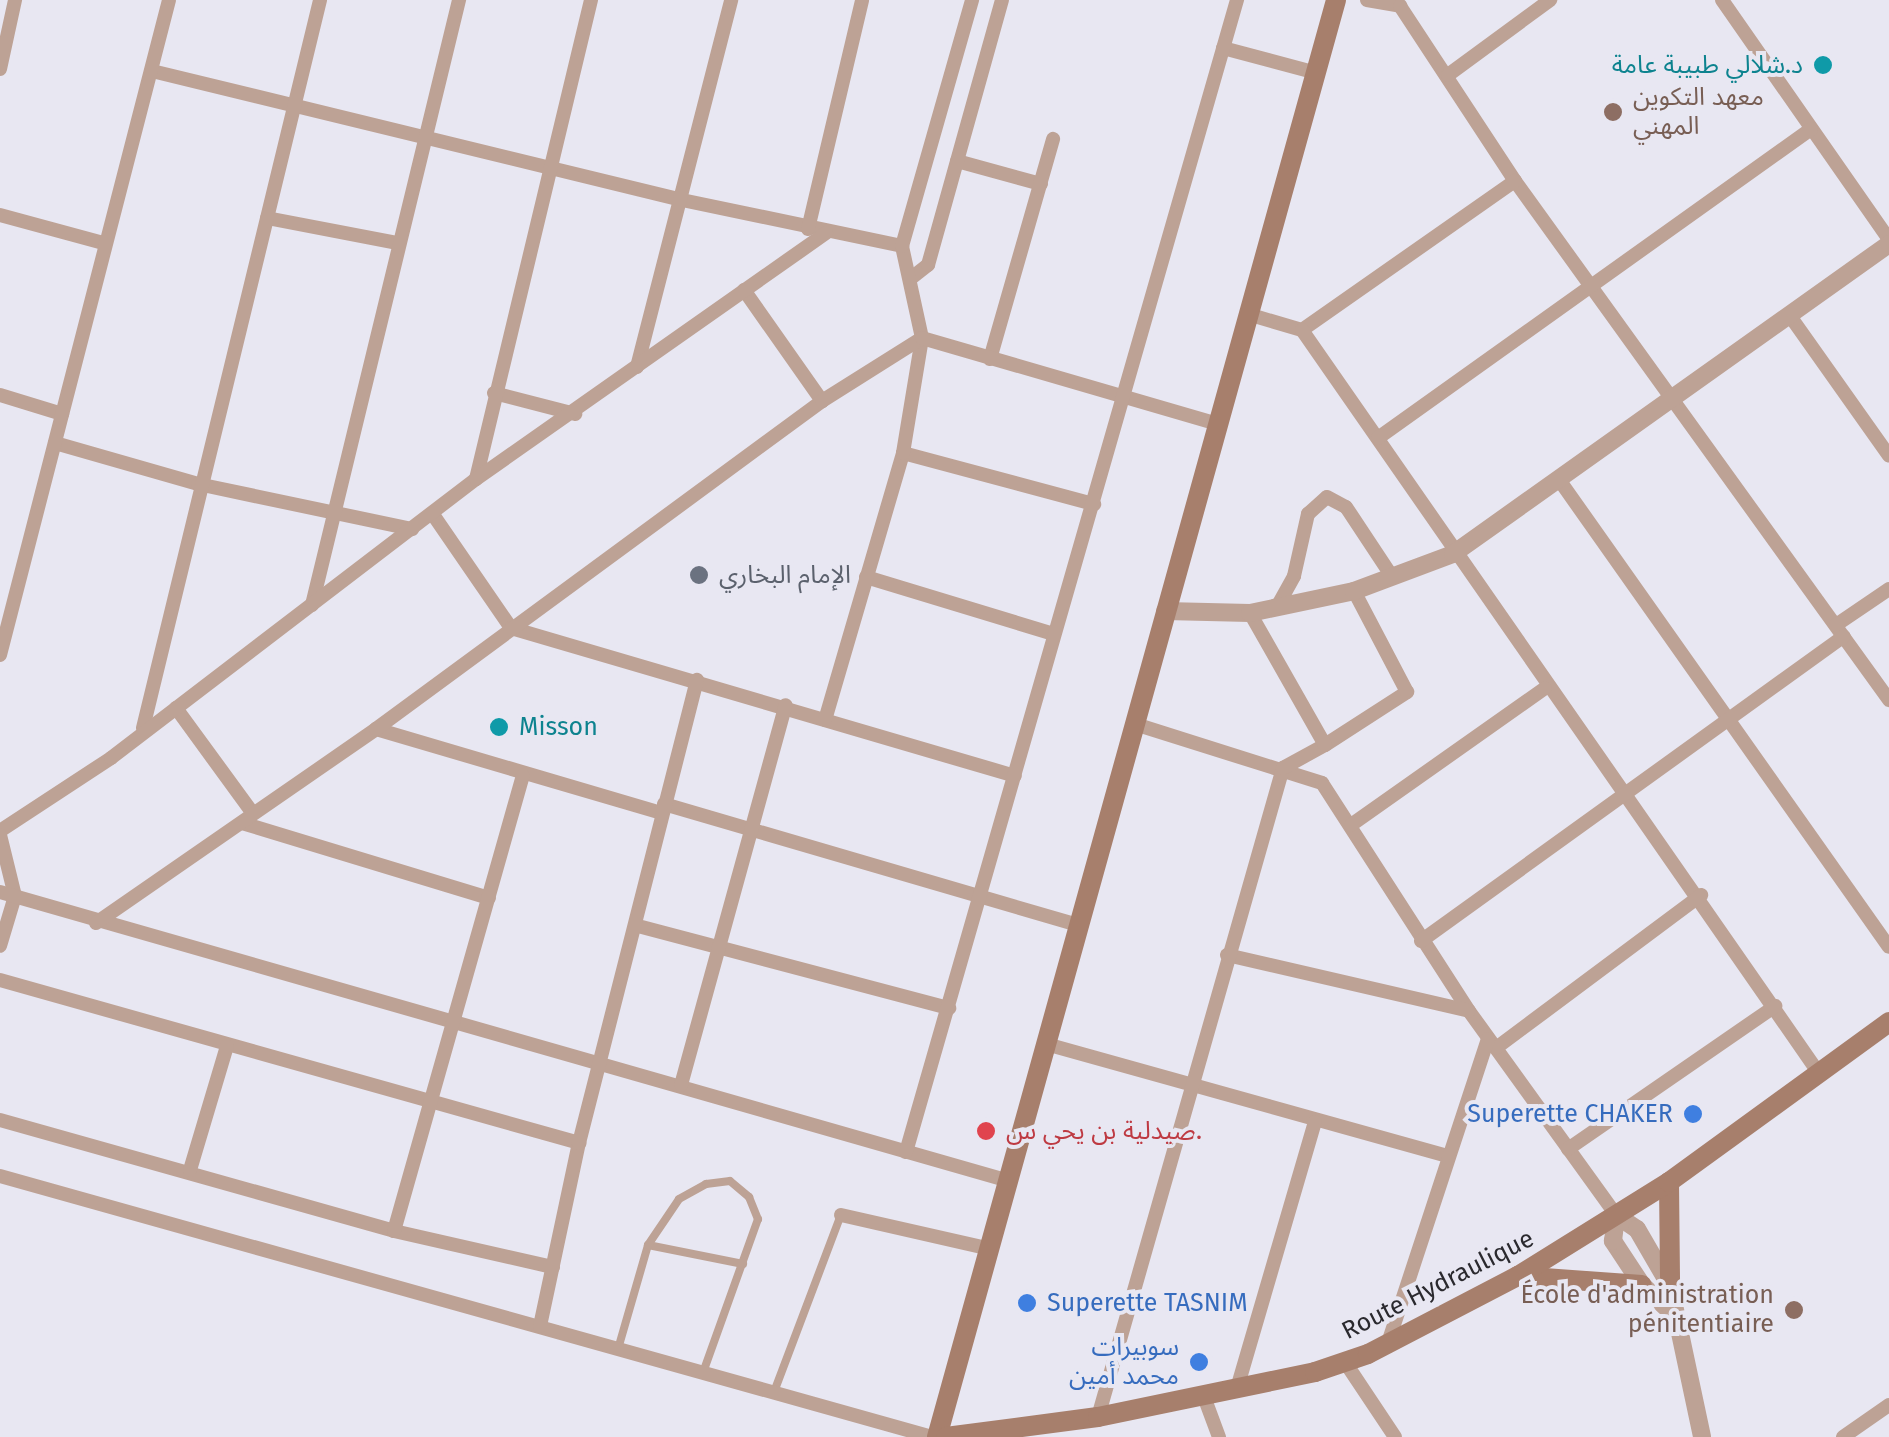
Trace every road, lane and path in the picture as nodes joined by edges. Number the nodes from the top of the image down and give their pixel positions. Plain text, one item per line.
1 (15, 0) edge
2 (169, 0) edge
3 (320, 0) edge
4 (459, 0) edge
5 (591, 0) edge
6 (731, 0) edge
7 (862, 0) edge
8 (972, 0) edge
9 (1002, 0) edge
10 (1237, 0) edge
11 (1336, 0) edge
12 (1367, 0) edge
13 (1550, 0) edge
14 (1722, 0) edge
15 (1404, 3) edge
16 (1223, 48) junction
17 (0, 68) edge
18 (152, 70) junction
19 (1318, 73) junction
20 (1448, 75) junction
21 (295, 103) junction
22 (1812, 129) junction
23 (425, 134) junction
24 (1053, 140) dead end
25 (957, 161) junction
26 (552, 166) junction
27 (1516, 180) junction
28 (1041, 184) junction
29 (682, 200) junction
30 (0, 215) edge
31 (267, 218) junction
32 (808, 229) junction
33 (826, 233) junction
34 (1889, 241) edge
35 (103, 243) junction
36 (397, 243) junction
37 (902, 246) junction
38 (910, 280) junction
39 (1591, 288) junction
40 (744, 290) junction
41 (1251, 315) junction
42 (1790, 316) junction
43 (1302, 330) junction
44 (922, 338) junction
45 (990, 359) junction
46 (637, 368) junction
47 (494, 394) junction
48 (0, 395) edge
49 (1120, 398) junction
50 (1675, 398) junction
51 (822, 402) junction
52 (62, 414) junction
53 (575, 414) junction
54 (1218, 424) junction
55 (1378, 438) junction
56 (55, 443) junction
57 (903, 453) junction
58 (1889, 456) edge
59 (476, 479) junction
60 (1560, 480) junction
61 (198, 484) junction
62 (1094, 504) junction
63 (334, 514) junction
64 (434, 516) junction
65 (412, 529) junction
66 (1453, 554) junction
67 (1391, 575) junction
68 (866, 578) junction
69 (1889, 589) edge
70 (1354, 590) junction
71 (312, 605) junction
72 (1277, 607) junction
73 (1165, 611) junction
74 (1250, 613) junction
75 (512, 628) junction
76 (1840, 630) junction
77 (1054, 634) junction
78 (0, 655) edge
79 (697, 680) junction
80 (1545, 688) junction
81 (1889, 700) edge
82 (786, 705) junction
83 (176, 708) junction
84 (1730, 718) junction
85 (825, 720) junction
86 (1138, 726) junction
87 (143, 728) junction
88 (376, 729) junction
89 (1325, 745) junction
90 (1283, 768) junction
91 (523, 776) junction
92 (1014, 776) junction
93 (1626, 793) junction
94 (663, 808) junction
95 (246, 817) junction
96 (1351, 826) junction
97 (0, 833) edge
98 (753, 834) junction
99 (8, 894) edge
100 (1700, 895) junction
101 (489, 898) junction
102 (982, 899) junction
103 (96, 923) junction
104 (638, 926) junction
105 (1080, 926) junction
106 (1421, 941) junction
107 (0, 946) edge
108 (721, 946) junction
109 (1889, 947) edge
110 (1227, 955) junction
111 (0, 980) edge
112 (1775, 1006) junction
113 (950, 1008) junction
114 (1469, 1012) junction
115 (453, 1021) junction
116 (1889, 1022) edge
117 (1046, 1044) junction
118 (1492, 1044) junction
119 (227, 1046) junction
120 (603, 1064) junction
121 (1818, 1072) junction
122 (1190, 1085) junction
123 (681, 1086) junction
124 (431, 1106) junction
125 (0, 1120) edge
126 (1315, 1122) junction
127 (579, 1144) junction
128 (1568, 1149) junction
129 (906, 1152) junction
130 (1446, 1156) junction
131 (190, 1170) junction
132 (0, 1176) edge
133 (1006, 1180) junction
134 (1669, 1182) junction
135 (841, 1215) joint
136 (1616, 1215) junction
137 (394, 1231) junction
138 (648, 1245) junction
139 (991, 1249) junction
140 (742, 1264) junction
141 (552, 1268) junction
142 (1518, 1276) junction
143 (1642, 1285) junction
144 (1670, 1286) junction
145 (1672, 1314) junction
146 (540, 1326) junction
147 (1388, 1343) junction
148 (618, 1349) junction
149 (1345, 1362) junction
150 (704, 1370) junction
151 (1238, 1386) junction
152 (774, 1392) junction
153 (1202, 1394) junction
154 (1889, 1404) edge
155 (1098, 1417) junction
156 (935, 1437) edge
157 (946, 1437) edge
158 (1219, 1437) edge
159 (1395, 1437) edge
160 (1702, 1437) edge
161 (1843, 1437) edge

1 - 17 street
2 - 18 street
3 - 21 street
4 - 23 street
5 - 26 street
6 - 29 street
7 - 32 street
8 - 37 street
9 - 25 street
10 - 16 street
11 - 19 main road
12 - 15 street
13 - 20 street
14 - 22 street
15 - 20 street
16 - 19 street
16 - 49 street
18 - 21 street
18 - 35 street
19 - 41 main road
20 - 27 street
21 - 23 street
21 - 31 street
22 - 34 street
22 - 39 street
23 - 26 street
23 - 36 street
24 - 28 street
25 - 28 street
25 - 38 street
26 - 29 street
26 - 47 street
27 - 39 street
27 - 43 street
28 - 45 street
29 - 32 street
29 - 46 street
30 - 35 street
31 - 36 street
31 - 61 street
32 - 33 street
33 - 37 street
33 - 40 street
34 - 42 street
35 - 52 street
36 - 63 street
37 - 38 street
38 - 44 street
39 - 50 street
39 - 55 street
40 - 46 street
40 - 51 street
41 - 43 street
41 - 54 main road
42 - 50 street
42 - 58 street
43 - 55 street
44 - 45 street
44 - 51 street
44 - 57 street
45 - 49 street
46 - 53 street
47 - 53 street
47 - 59 street
48 - 52 street
49 - 54 street
49 - 62 street
50 - 60 street
50 - 76 street
51 - 75 street
52 - 56 street
53 - 59 street
54 - 73 main road
55 - 66 street
56 - 61 street
56 - 78 street
57 - 62 street
57 - 68 street
59 - 64 street
60 - 66 street
60 - 84 street
61 - 63 street
61 - 87 street
62 - 77 street
63 - 65 street
63 - 71 street
64 - 65 street
64 - 75 street
65 - 71 street
66 - 67 street
66 - 80 street
67 - 70 street
67 - 72 street
68 - 77 street
68 - 85 street
69 - 76 street
70 - 72 street
70 - 89 street
71 - 83 street
72 - 74 street
73 - 74 street
73 - 86 main road
74 - 89 street
75 - 79 street
75 - 88 street
76 - 81 street
76 - 84 street
77 - 92 street
79 - 82 street
79 - 94 street
80 - 93 street
80 - 96 street
82 - 85 street
82 - 98 street
83 - 87 street
83 - 95 street
84 - 93 street
84 - 109 street
85 - 92 street
86 - 90 street
86 - 105 main road
87 - 97 street
88 - 91 street
88 - 95 street
89 - 90 street
90 - 96 street
90 - 110 street
91 - 94 street
91 - 101 street
92 - 102 street
93 - 100 street
93 - 106 street
94 - 98 street
94 - 104 street
95 - 101 street
95 - 103 street
96 - 106 street
97 - 99 street
98 - 102 street
98 - 108 street
99 - 103 street
99 - 107 street
100 - 112 street
100 - 118 street
101 - 115 street
102 - 105 street
102 - 113 street
103 - 115 street
104 - 108 street
104 - 120 street
105 - 117 main road
106 - 114 street
108 - 113 street
108 - 123 street
110 - 114 street
110 - 122 street
111 - 119 street
112 - 121 street
112 - 128 street
113 - 129 street
114 - 118 street
115 - 120 street
115 - 124 street
116 - 121 main road, Route Hydraulique
117 - 122 street
117 - 133 main road
118 - 128 street
118 - 130 street
119 - 124 street
119 - 131 street
120 - 123 street
120 - 127 street
121 - 134 main road, Route Hydraulique
122 - 126 street
122 - 155 street
123 - 129 street
124 - 127 street
124 - 137 street
125 - 131 street
126 - 130 street
126 - 151 street
127 - 141 street
128 - 136 street
129 - 133 street
130 - 147 street
131 - 137 street
132 - 146 street
133 - 139 main road
134 - 136 main road, Route Hydraulique
134 - 144 main road
135 - 139 street
135 - 152 lane
136 - 142 main road, Route Hydraulique
136 - 143 street
136 - 144 street
137 - 141 street
138 - 140 lane
138 - 140 lane
138 - 148 lane
139 - 156 main road
140 - 150 lane
141 - 146 street
142 - 143 main road
142 - 147 main road, Route Hydraulique
143 - 145 street
144 - 145 street
145 - 160 street
146 - 148 street
147 - 149 main road, Route Hydraulique
148 - 150 street
149 - 151 main road, Route Hydraulique
149 - 159 street
150 - 152 street
151 - 153 main road, Route Hydraulique
152 - 156 street
153 - 155 main road, Route Hydraulique
153 - 158 street
154 - 161 street
155 - 157 main road, Route Hydraulique

